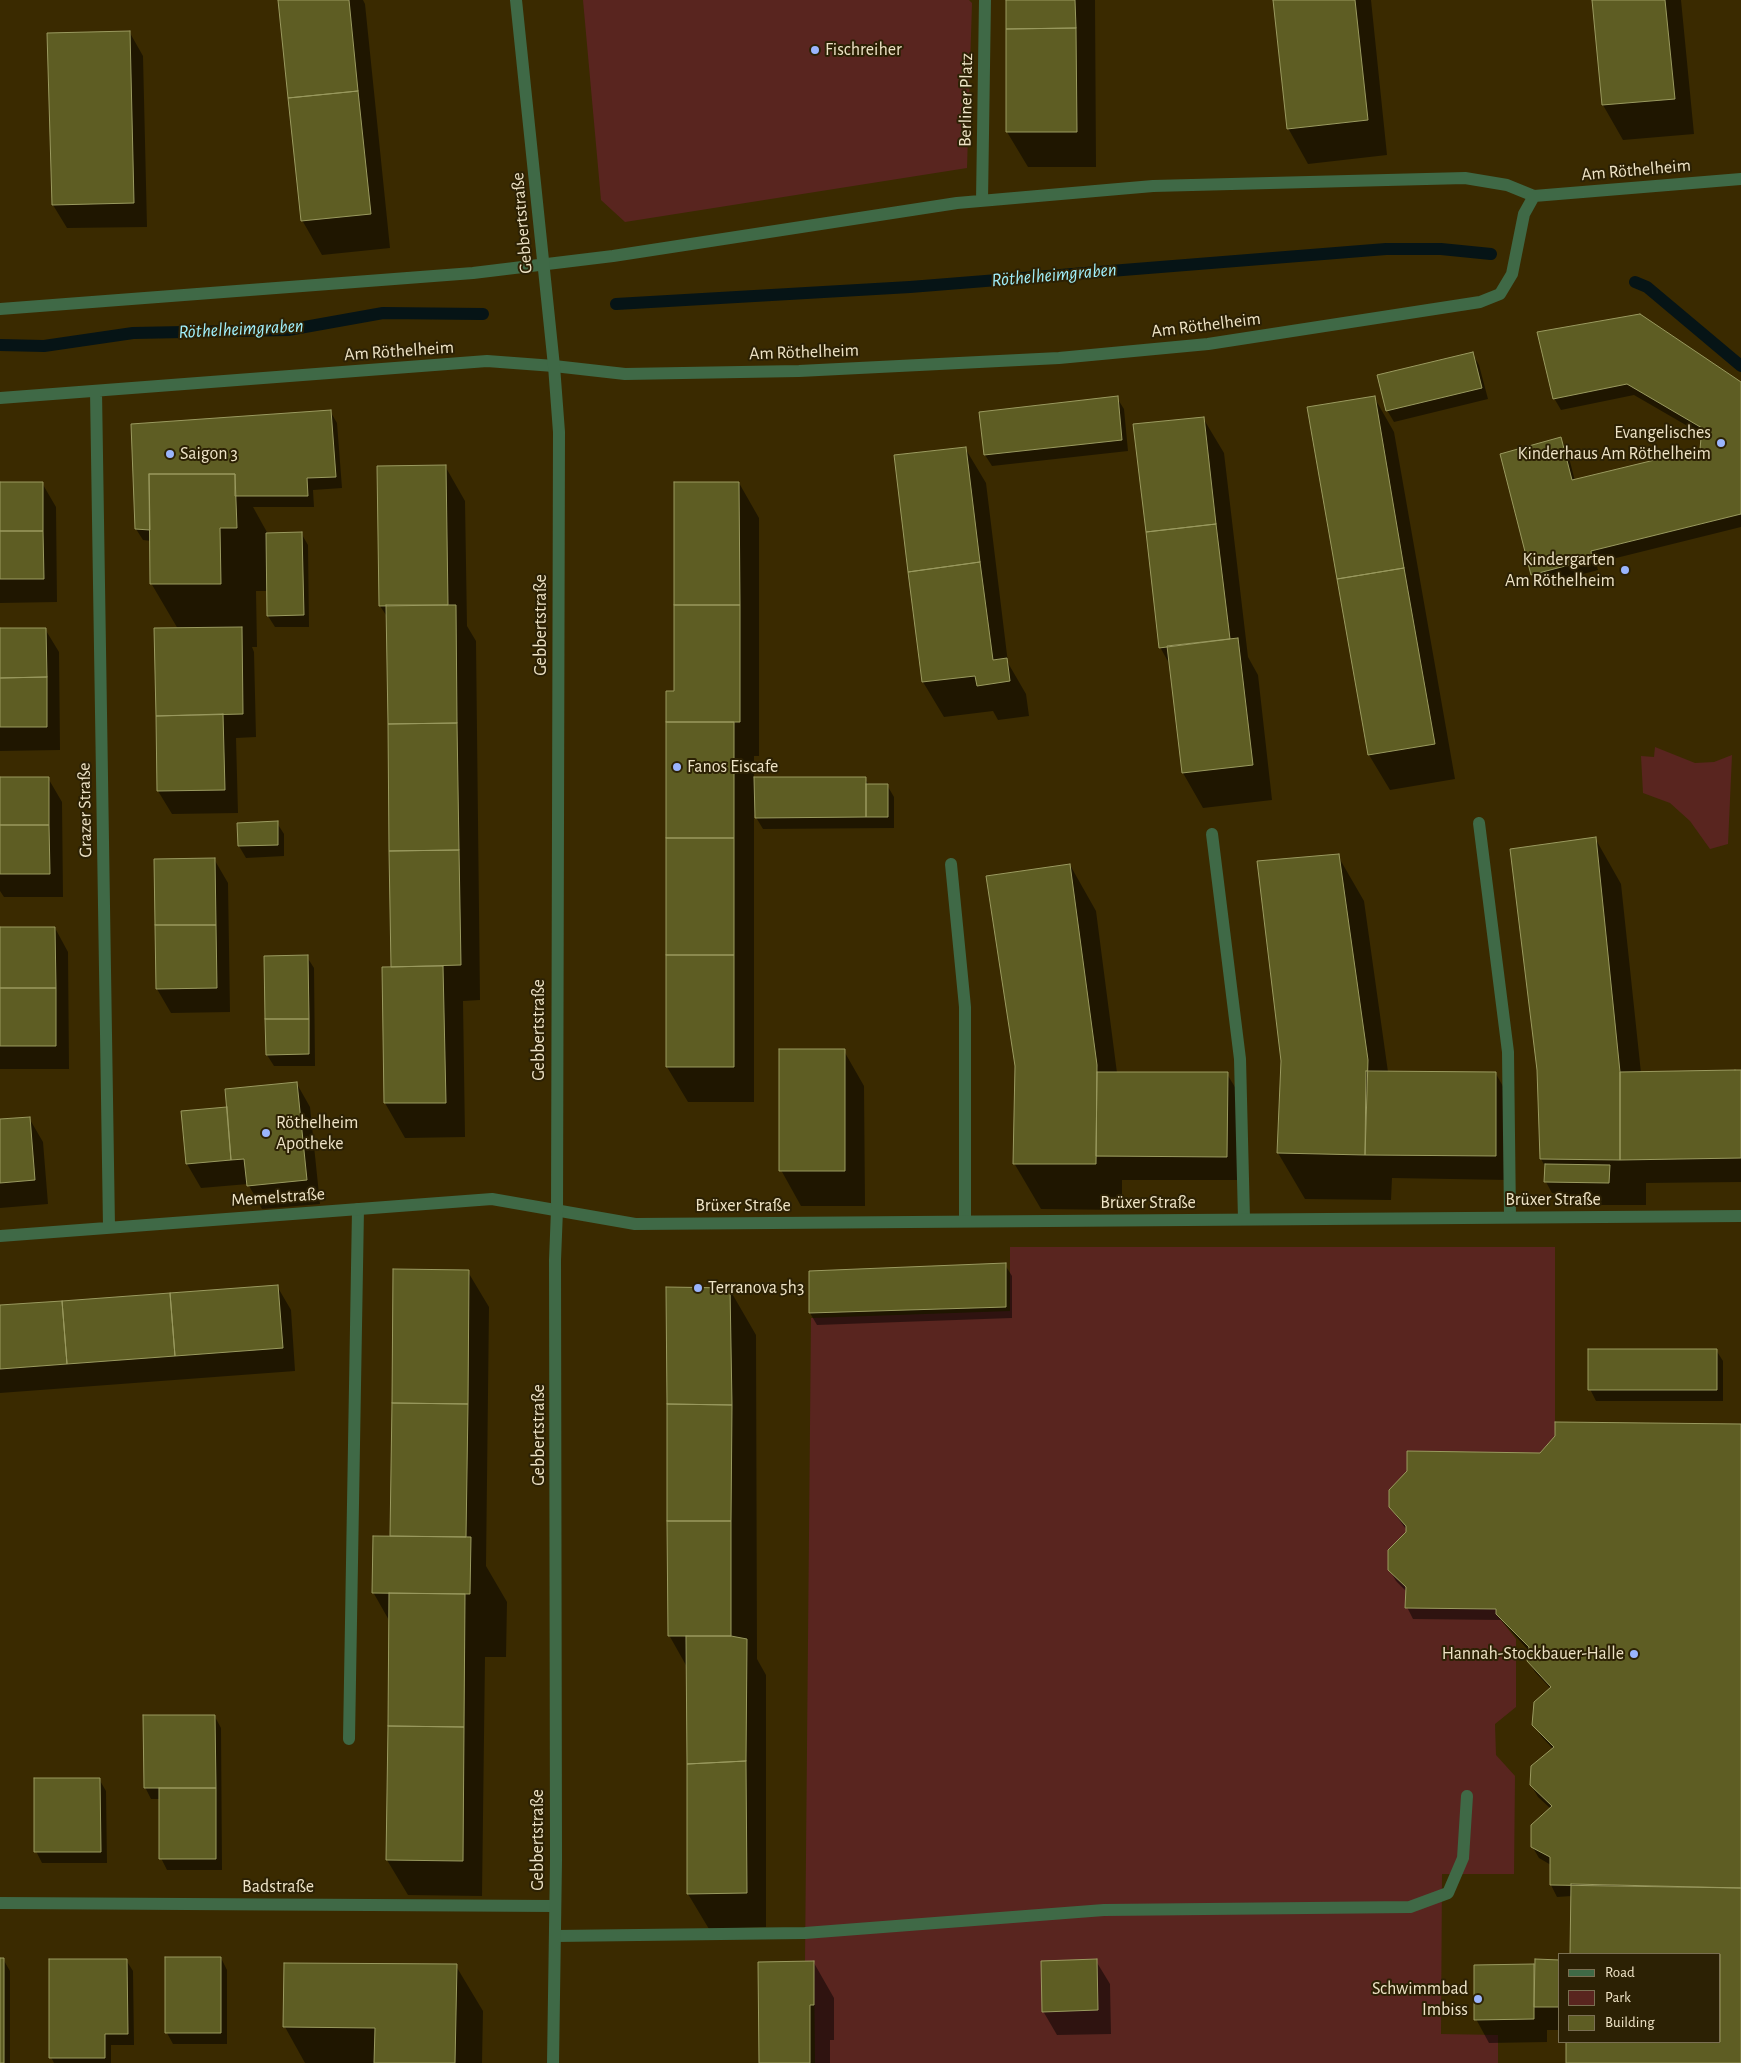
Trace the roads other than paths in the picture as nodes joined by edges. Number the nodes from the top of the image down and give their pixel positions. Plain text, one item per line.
1 (516, 0) edge
2 (985, 0) edge
3 (1741, 179) edge
4 (1534, 196) junction
5 (982, 201) junction
6 (543, 264) junction
7 (0, 308) edge
8 (554, 366) junction
9 (96, 392) junction
10 (0, 398) edge
11 (1479, 823) dead end
12 (1212, 834) dead end
13 (951, 864) dead end
14 (358, 1209) junction
15 (557, 1210) junction
16 (1741, 1216) edge
17 (1510, 1217) junction
18 (1244, 1220) junction
19 (965, 1221) junction
20 (108, 1227) junction
21 (0, 1236) edge
22 (349, 1739) dead end
23 (1467, 1796) dead end
24 (0, 1903) edge
25 (556, 1906) junction
26 (556, 1936) junction
27 (553, 2063) edge

1 - 6 street, Gebbertstraße
2 - 5 street, Berliner Platz
3 - 4 street, Am Röthelheim
4 - 5 street, Am Röthelheim
4 - 8 street, Am Röthelheim
5 - 6 street, Am Röthelheim
6 - 7 street, Am Röthelheim
6 - 8 street, Gebbertstraße
8 - 9 street, Am Röthelheim
8 - 15 street, Gebbertstraße
9 - 10 street, Am Röthelheim
9 - 20 street, Grazer Straße
11 - 17 street
12 - 18 street
13 - 19 street
14 - 15 street, Memelstraße
14 - 20 street, Memelstraße
14 - 22 street
15 - 19 street, Brüxer Straße
15 - 25 street, Gebbertstraße
16 - 17 street, Brüxer Straße
17 - 18 street, Brüxer Straße
18 - 19 street, Brüxer Straße
20 - 21 street, Memelstraße
23 - 26 street
24 - 25 street, Badstraße
25 - 26 street, Gebbertstraße
26 - 27 street, Gebbertstraße

